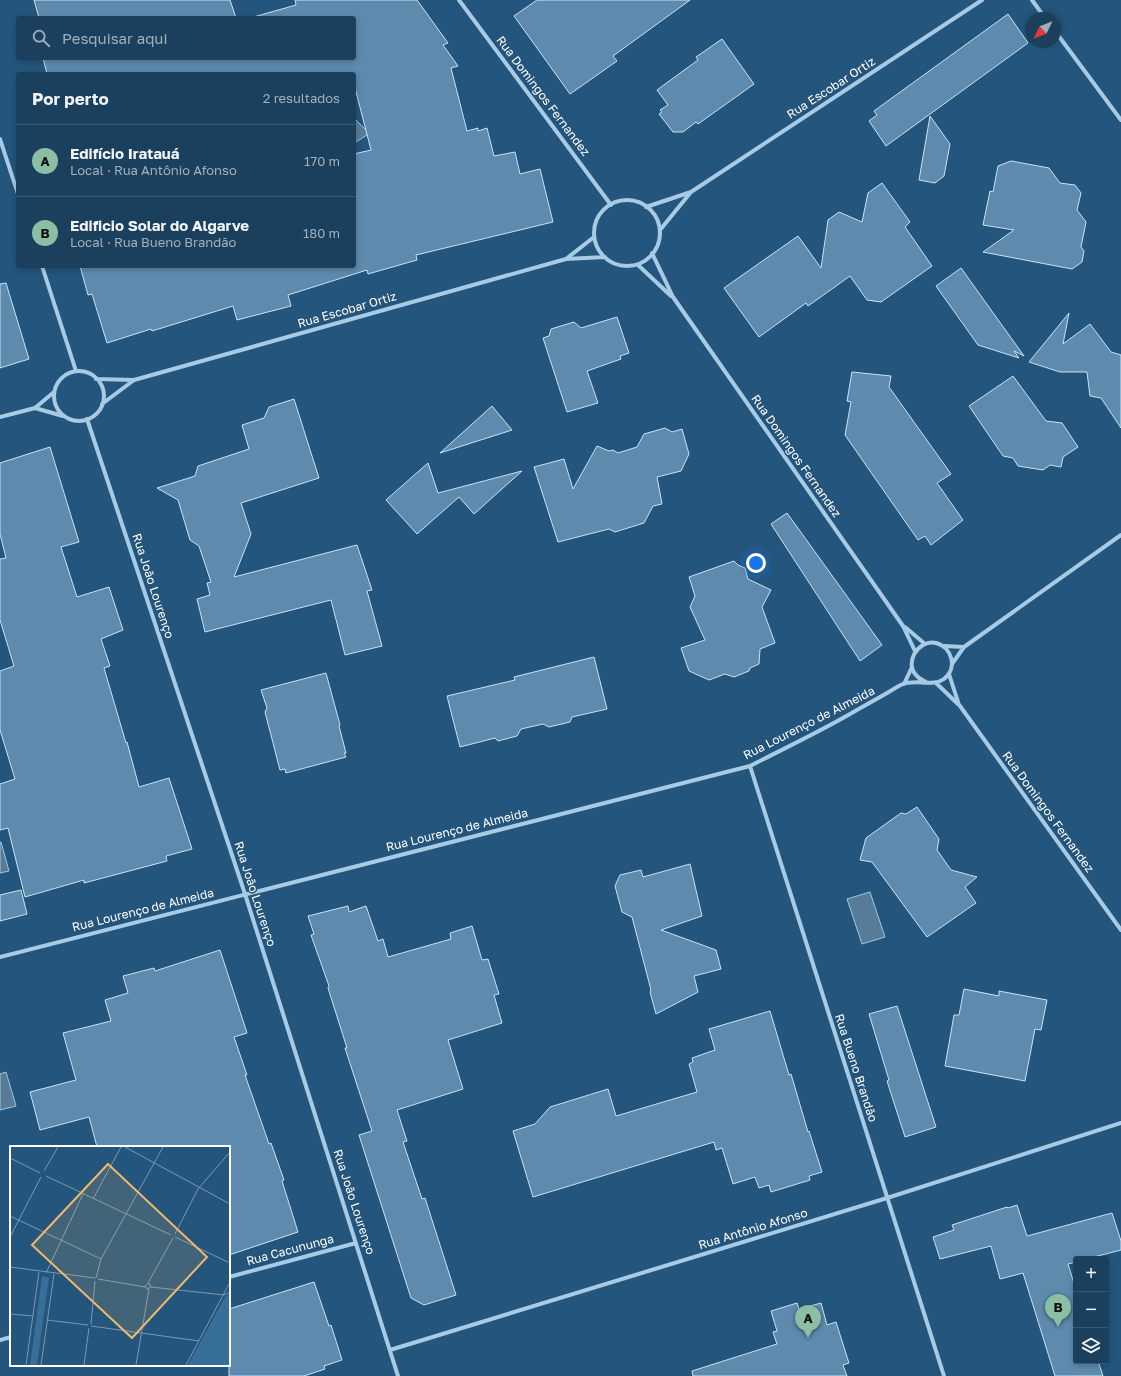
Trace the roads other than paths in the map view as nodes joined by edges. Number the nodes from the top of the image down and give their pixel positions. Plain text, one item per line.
1 (459, 0) edge
2 (982, 0) edge
3 (1032, 0) edge
4 (1041, 12) edge
5 (1061, 39) edge
6 (1121, 120) edge
7 (0, 139) edge
8 (16, 188) edge
9 (691, 192) junction
10 (610, 204) junction
11 (646, 207) junction
12 (660, 230) junction
13 (594, 237) junction
14 (652, 254) junction
15 (604, 257) junction
16 (566, 259) junction
17 (638, 265) junction
18 (43, 268) edge
19 (673, 297) junction
20 (76, 371) junction
21 (96, 379) junction
22 (134, 380) junction
23 (54, 392) junction
24 (102, 404) junction
25 (35, 408) junction
26 (65, 417) junction
27 (0, 418) edge
28 (87, 420) junction
29 (1121, 536) edge
30 (903, 626) junction
31 (925, 644) junction
32 (944, 646) junction
33 (964, 647) junction
34 (915, 651) junction
35 (952, 664) junction
36 (912, 667) junction
37 (949, 674) junction
38 (926, 682) junction
39 (936, 683) junction
40 (904, 684) junction
41 (960, 706) junction
42 (750, 766) junction
43 (245, 894) junction
44 (1121, 930) edge
45 (0, 957) edge
46 (1121, 1124) edge
47 (887, 1198) junction
48 (356, 1243) junction
49 (230, 1277) edge
50 (10, 1337) edge
51 (0, 1340) edge
52 (390, 1350) junction
53 (398, 1376) edge
54 (944, 1376) edge

1 - 10 street, Rua Domingos Fernandez
2 - 9 street, Rua Escobar Ortiz
3 - 4 street
5 - 6 street
7 - 8 street
9 - 11 street, Rua Escobar Ortiz
9 - 12 street, Rua Escobar Ortiz
10 - 11 street
10 - 13 street
11 - 12 street
12 - 14 street
13 - 15 street
13 - 16 street, Rua Escobar Ortiz
14 - 17 street
14 - 19 street, Rua Domingos Fernandez
15 - 16 street, Rua Escobar Ortiz
15 - 17 street
16 - 22 street, Rua Escobar Ortiz
17 - 19 street, Rua Domingos Fernandez
18 - 20 street
19 - 30 street, Rua Domingos Fernandez
20 - 21 street
20 - 23 street
21 - 22 street, Rua Escobar Ortiz
21 - 24 street
22 - 24 street, Rua Escobar Ortiz
23 - 25 street
23 - 26 street
24 - 28 street
25 - 26 street
25 - 27 street
26 - 28 street
28 - 43 street, Rua João Lourenço
29 - 33 street
30 - 31 street, Rua Domingos Fernandez
30 - 34 street, Rua Domingos Fernandez
31 - 32 street
31 - 34 street
32 - 33 street
32 - 35 street
33 - 35 street
34 - 36 street
35 - 37 street
36 - 38 street
36 - 40 street
37 - 39 street
37 - 41 street, Rua Domingos Fernandez
38 - 39 street
38 - 40 street, Rua Lourenço de Almeida
39 - 41 street, Rua Domingos Fernandez
40 - 42 street, Rua Lourenço de Almeida
41 - 44 street, Rua Domingos Fernandez
42 - 43 street, Rua Lourenço de Almeida
42 - 47 street, Rua Bueno Brandão
43 - 45 street, Rua Lourenço de Almeida
43 - 48 street, Rua João Lourenço
46 - 47 street, Rua Antônio Afonso
47 - 52 street, Rua Antônio Afonso
47 - 54 street, Rua Bueno Brandão
48 - 49 street, Rua Cacununga
48 - 52 street, Rua João Lourenço
50 - 51 street
52 - 53 street, Rua João Lourenço

